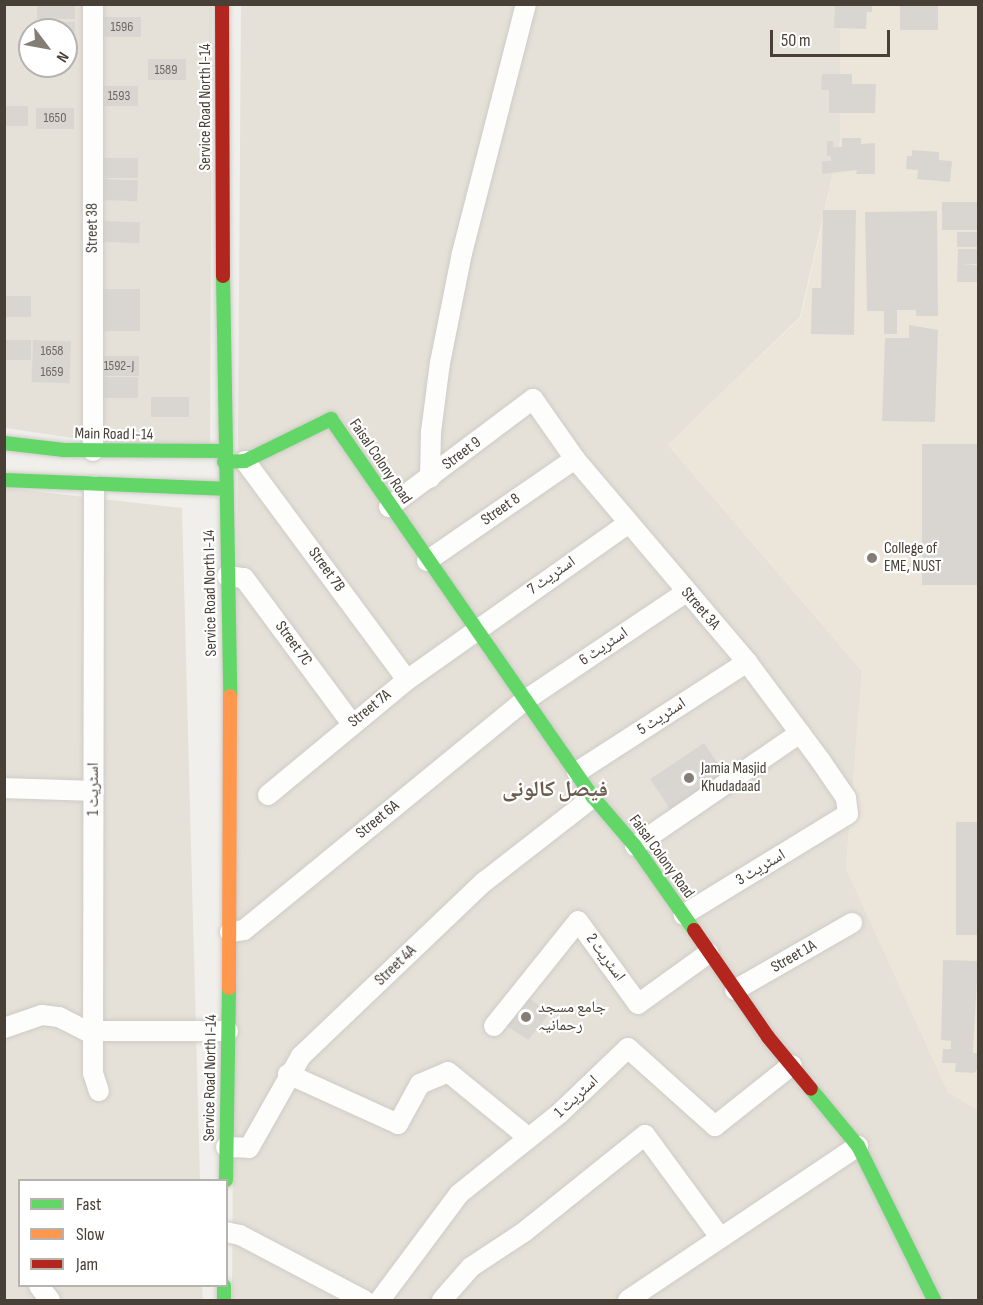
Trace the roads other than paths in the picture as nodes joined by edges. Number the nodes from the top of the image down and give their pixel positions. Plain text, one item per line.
1 (93, 4) edge
2 (222, 4) edge
3 (526, 4) edge
4 (533, 399) joint
5 (4, 443) edge
6 (93, 451) junction
7 (224, 457) junction
8 (574, 459) junction
9 (245, 460) junction
10 (132, 469) junction
11 (430, 478) junction
12 (4, 480) edge
13 (94, 486) junction
14 (224, 489) junction
15 (389, 507) junction
16 (627, 524) junction
17 (428, 561) junction
18 (227, 576) junction
19 (685, 593) junction
20 (476, 629) junction
21 (747, 662) junction
22 (407, 680) junction
23 (524, 701) junction
24 (352, 724) junction
25 (800, 733) junction
26 (576, 772) junction
27 (4, 789) edge
28 (94, 791) junction
29 (268, 795) dead end
30 (593, 797) junction
31 (839, 821) joint
32 (634, 846) junction
33 (683, 915) junction
34 (852, 924) dead end
35 (230, 932) junction
36 (709, 953) junction
37 (735, 990) junction
38 (494, 1026) dead end
39 (4, 1028) edge
40 (94, 1029) junction
41 (228, 1031) junction
42 (792, 1065) junction
43 (288, 1074) junction
44 (99, 1091) dead end
45 (529, 1138) junction
46 (858, 1146) junction
47 (226, 1147) junction
48 (226, 1179) edge
49 (228, 1232) edge
50 (720, 1237) junction
51 (40, 1287) edge
52 (50, 1300) edge
53 (364, 1300) edge
54 (380, 1300) edge
55 (442, 1300) edge
56 (628, 1300) edge
57 (934, 1300) edge

1 - 6 street, Street 38
2 - 7 main road, Service Road North I-14
3 - 11 street
4 - 8 street, Street 3A
4 - 11 street, Street 9
5 - 6 main road, Main Road I-14
6 - 10 main road, Main Road I-14
7 - 9 main road, Faisal Colony Road
7 - 10 main road, Main Road I-14
7 - 14 main road, Service Road North I-14
8 - 16 street, Street 3A
8 - 17 street, Street 8
9 - 15 main road, Faisal Colony Road
9 - 22 street, Street 7B
10 - 13 main road, Main Road I-14
10 - 14 main road, Main Road I-14
11 - 15 street, Street 9
12 - 13 main road, Main Road I-14
13 - 28 street, اسٹریٹ 1
14 - 18 main road, Service Road North I-14
15 - 17 main road, Faisal Colony Road
16 - 19 street, Street 3A
16 - 20 street, اسٹریٹ 7
17 - 20 main road, Faisal Colony Road
18 - 24 street, Street 7C
18 - 35 main road, Service Road North I-14
19 - 21 street, Street 3A
19 - 23 street, اسٹریٹ 6
20 - 22 street, Street 7A
20 - 23 main road, Faisal Colony Road
21 - 25 street, Street 3A
21 - 26 street, اسٹریٹ 5
22 - 24 street, Street 7A
23 - 26 main road, Faisal Colony Road
23 - 35 street, Street 6A
24 - 29 street, Street 7A
25 - 31 street, Street 3A
25 - 32 street
26 - 30 main road, Faisal Colony Road
27 - 28 street
28 - 40 street, اسٹریٹ 1
30 - 32 main road, Faisal Colony Road
30 - 43 street, Street 4A
31 - 33 street, اسٹریٹ 3
32 - 33 main road, Faisal Colony Road
33 - 36 main road, Faisal Colony Road
34 - 37 street, Street 1A
35 - 41 main road, Service Road North I-14
36 - 37 main road, Faisal Colony Road
36 - 38 street, اسٹریٹ 2
37 - 42 main road, Faisal Colony Road
39 - 40 street
40 - 41 street
40 - 44 street, اسٹریٹ 1
41 - 47 main road, Service Road North I-14
42 - 45 street, اسٹریٹ 1
42 - 46 main road, Faisal Colony Road
43 - 45 street
43 - 47 street, Street 4A
45 - 54 street, اسٹریٹ 1
46 - 50 street
46 - 57 main road, Faisal Colony Road
47 - 48 main road, Service Road North I-14
49 - 53 street
50 - 55 street
50 - 56 street
51 - 52 street

